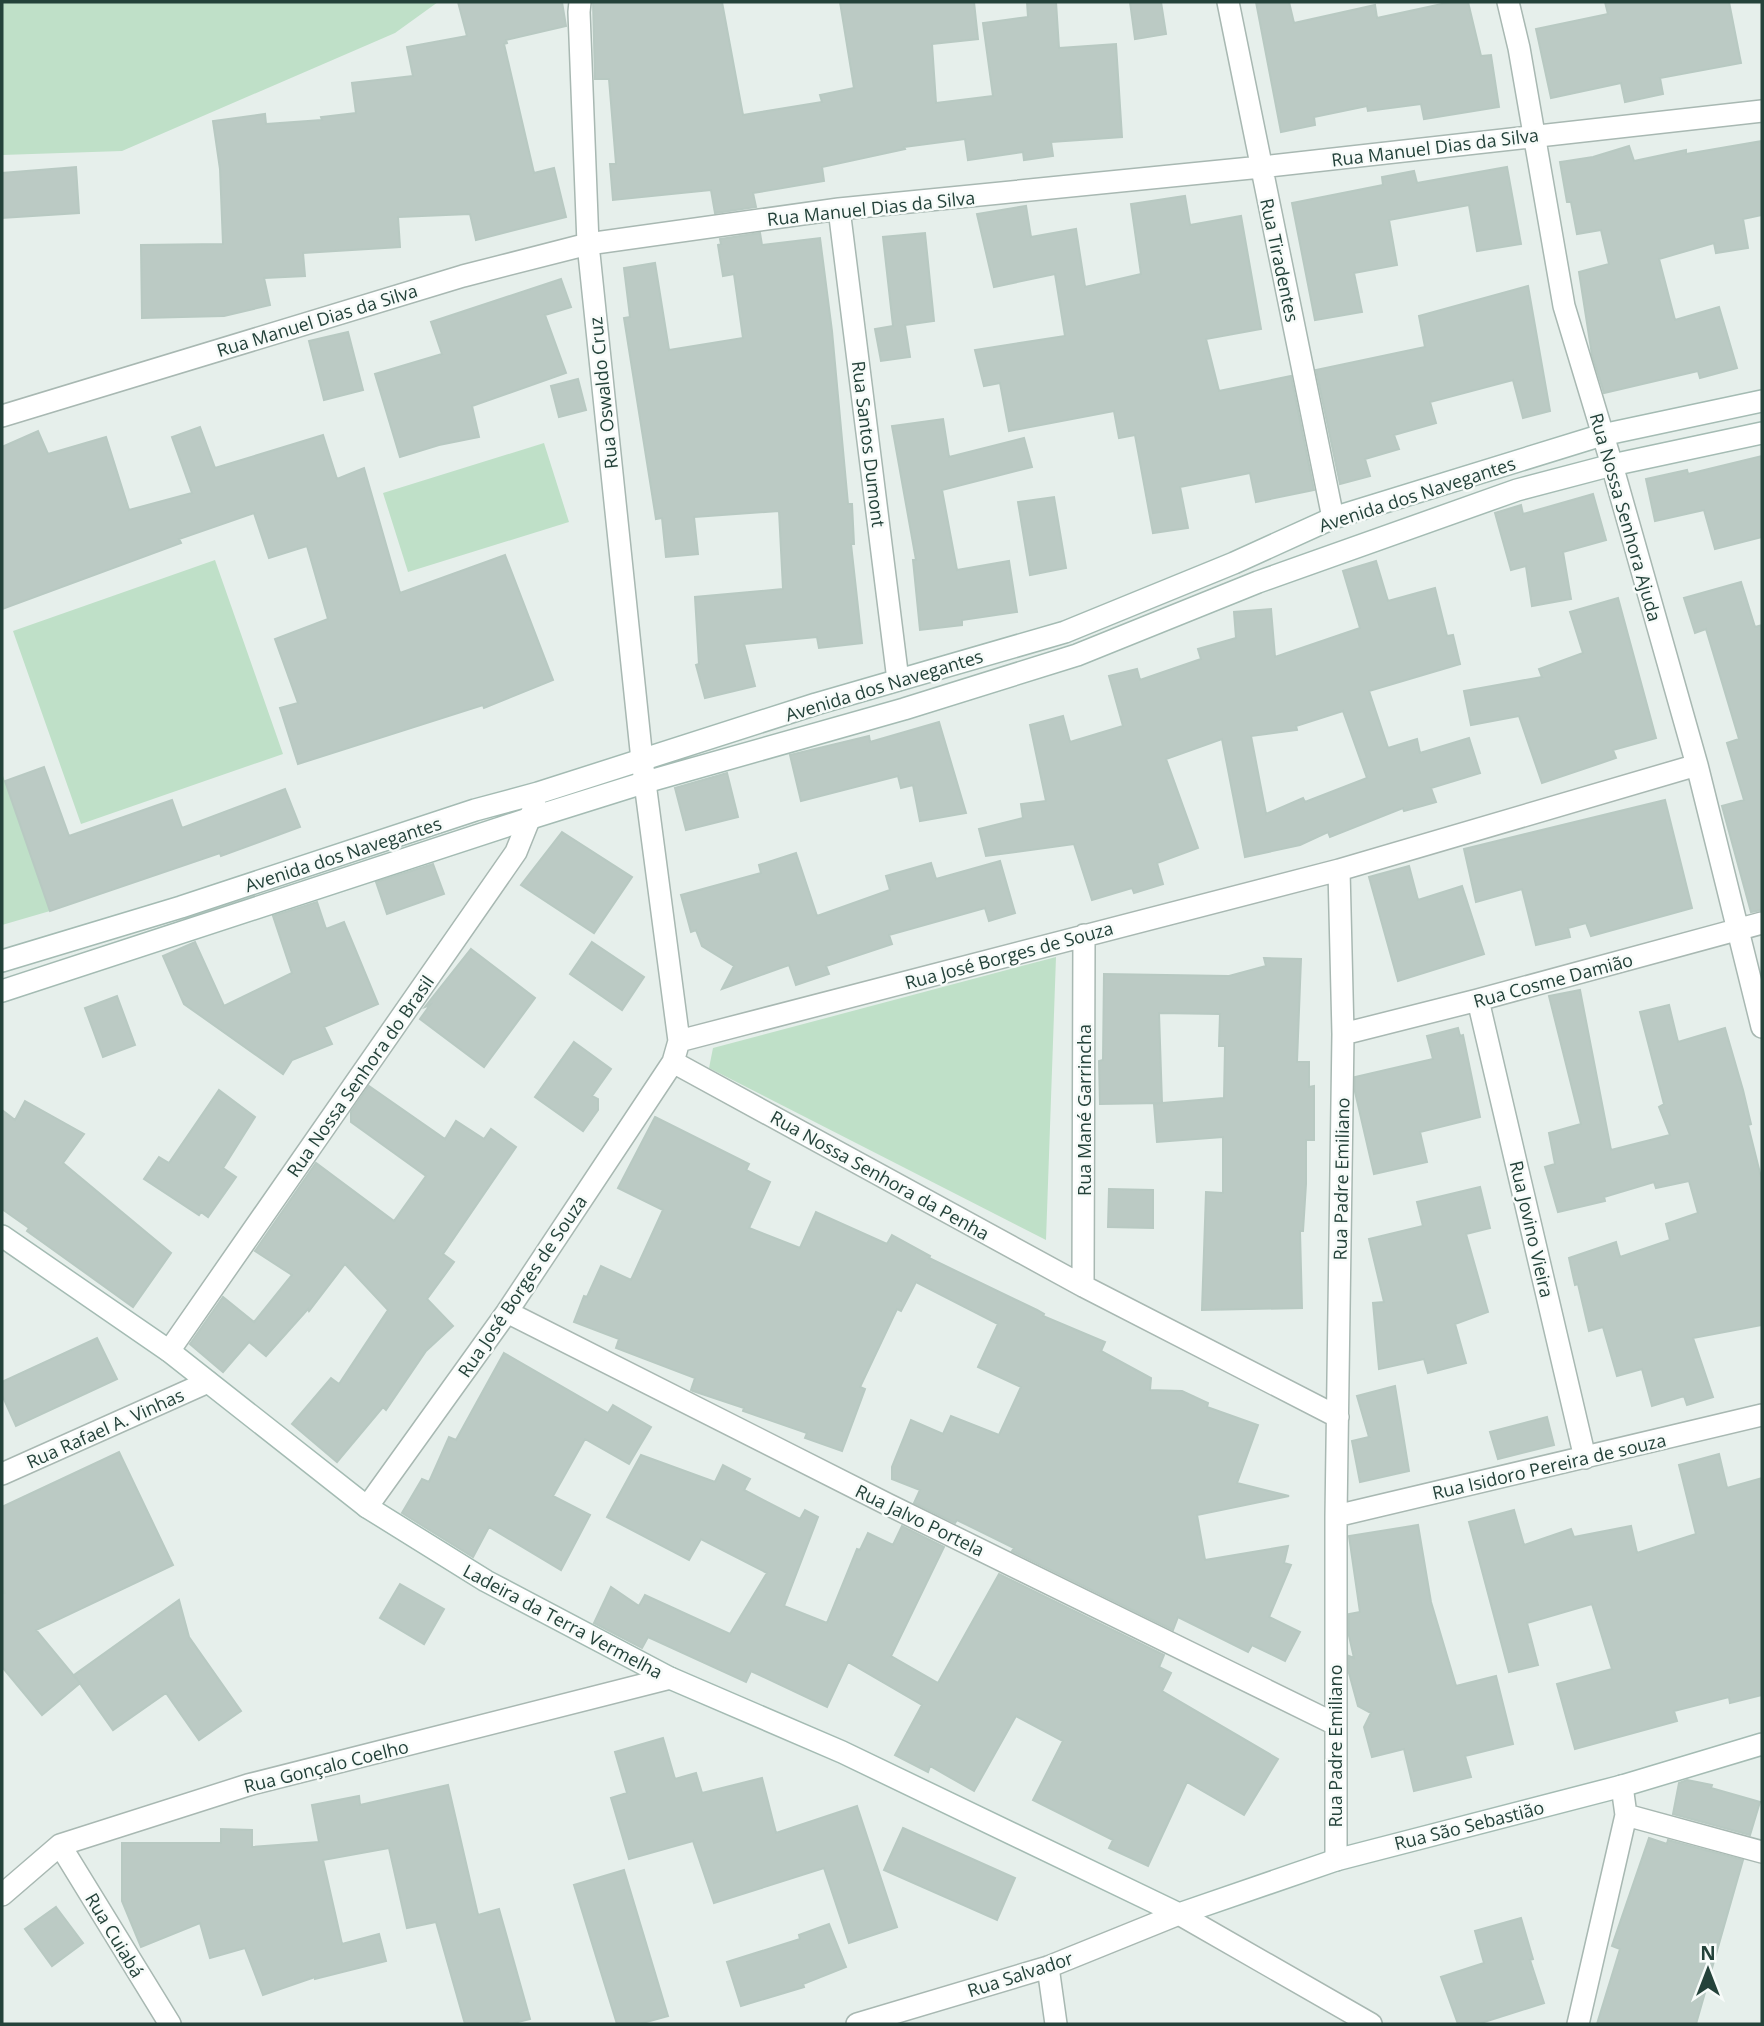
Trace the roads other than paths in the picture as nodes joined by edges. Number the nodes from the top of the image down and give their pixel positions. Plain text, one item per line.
1 (580, 2) edge
2 (1228, 2) edge
3 (1508, 2) edge
4 (1762, 111) edge
5 (1533, 136) junction
6 (1261, 167) junction
7 (839, 209) junction
8 (588, 244) junction
9 (1762, 401) edge
10 (2, 416) edge
11 (1762, 433) edge
12 (1602, 435) junction
13 (1612, 465) junction
14 (1333, 518) junction
15 (898, 680) junction
16 (642, 760) junction
17 (1697, 765) junction
18 (646, 782) junction
19 (538, 793) junction
20 (531, 818) junction
21 (1339, 870) junction
22 (1762, 923) edge
23 (1739, 929) junction
24 (1084, 934) junction
25 (2, 961) edge
26 (2, 991) edge
27 (1478, 1000) junction
28 (1762, 1027) edge
29 (1343, 1034) junction
30 (679, 1041) junction
31 (673, 1062) junction
32 (2, 1236) edge
33 (1083, 1286) junction
34 (507, 1312) junction
35 (169, 1352) junction
36 (208, 1382) junction
37 (1762, 1415) edge
38 (1338, 1417) junction
39 (1585, 1458) junction
40 (2, 1474) edge
41 (367, 1507) junction
42 (1336, 1516) junction
43 (670, 1678) junction
44 (1335, 1724) junction
45 (1762, 1744) edge
46 (1622, 1786) junction
47 (1626, 1815) junction
48 (60, 1845) junction
49 (1762, 1852) edge
50 (1336, 1860) junction
51 (2, 1895) edge
52 (1179, 1914) junction
53 (1048, 1967) junction
54 (170, 2024) edge
55 (857, 2024) edge
56 (1056, 2024) edge
57 (1371, 2024) edge
58 (1578, 2024) edge

1 - 8 street, Rua Oswaldo Cruz
2 - 6 street, Rua Tiradentes
3 - 5 street, Rua Nossa Senhora Ajuda
4 - 5 street, Rua Manuel Dias da Silva
5 - 6 street, Rua Manuel Dias da Silva
5 - 12 street, Rua Nossa Senhora Ajuda
6 - 7 street, Rua Manuel Dias da Silva
6 - 14 street, Rua Tiradentes
7 - 8 street, Rua Manuel Dias da Silva
7 - 15 street, Rua Santos Dumont
8 - 10 street, Rua Manuel Dias da Silva
8 - 16 street, Rua Oswaldo Cruz
9 - 12 street, Avenida dos Navegantes
11 - 13 street, Avenida dos Navegantes
12 - 13 street, Rua Nossa Senhora Ajuda
12 - 14 street, Avenida dos Navegantes
13 - 17 street, Rua Nossa Senhora Ajuda
13 - 18 street, Avenida dos Navegantes
14 - 15 street, Avenida dos Navegantes
15 - 16 street, Avenida dos Navegantes
16 - 18 street, Rua Oswaldo Cruz
16 - 19 street, Avenida dos Navegantes
17 - 21 street
17 - 23 street, Rua Nossa Senhora Ajuda
18 - 20 street, Avenida dos Navegantes
18 - 30 street
19 - 20 street, Rua Nossa Senhora do Brasil
19 - 25 street, Avenida dos Navegantes
20 - 26 street, Avenida dos Navegantes
20 - 35 street, Rua Nossa Senhora do Brasil
21 - 24 street, Rua José Borges de Souza
21 - 29 street, Rua Padre Emiliano
22 - 23 street, Rua Cosme Damião
23 - 27 street, Rua Cosme Damião
23 - 28 street, Rua Nossa Senhora Ajuda
24 - 30 street, Rua José Borges de Souza
24 - 33 street, Rua Mané Garrincha
27 - 29 street, Rua Cosme Damião
27 - 39 street, Rua Jovino Vieira
29 - 38 street, Rua Padre Emiliano
30 - 31 street
31 - 33 street, Rua Nossa Senhora da Penha
31 - 34 street, Rua José Borges de Souza
32 - 35 street, Ladeira da Terra Vermelha
33 - 38 street, Rua Nossa Senhora da Penha
34 - 41 street, Rua José Borges de Souza
34 - 44 street, Rua Jalvo Portela
35 - 36 street, Ladeira da Terra Vermelha
36 - 40 street, Rua Rafael A. Vinhas
36 - 41 street, Ladeira da Terra Vermelha
37 - 39 street, Rua Isidoro Pereira de souza
38 - 42 street, Rua Padre Emiliano
39 - 42 street, Rua Isidoro Pereira de souza
41 - 43 street, Ladeira da Terra Vermelha
42 - 44 street, Rua Padre Emiliano
43 - 48 street, Rua Gonçalo Coelho
43 - 52 street, Ladeira da Terra Vermelha
44 - 50 street, Rua Padre Emiliano
45 - 46 street, Rua São Sebastião
46 - 47 street
46 - 50 street, Rua São Sebastião
47 - 49 street
47 - 58 street
48 - 51 street, Rua Gonçalo Coelho
48 - 54 street, Rua Cuiabá
50 - 52 street, Rua São Sebastião
52 - 53 street, Rua Salvador
52 - 57 street, Ladeira da Terra Vermelha
53 - 55 street, Rua Salvador
53 - 56 street

